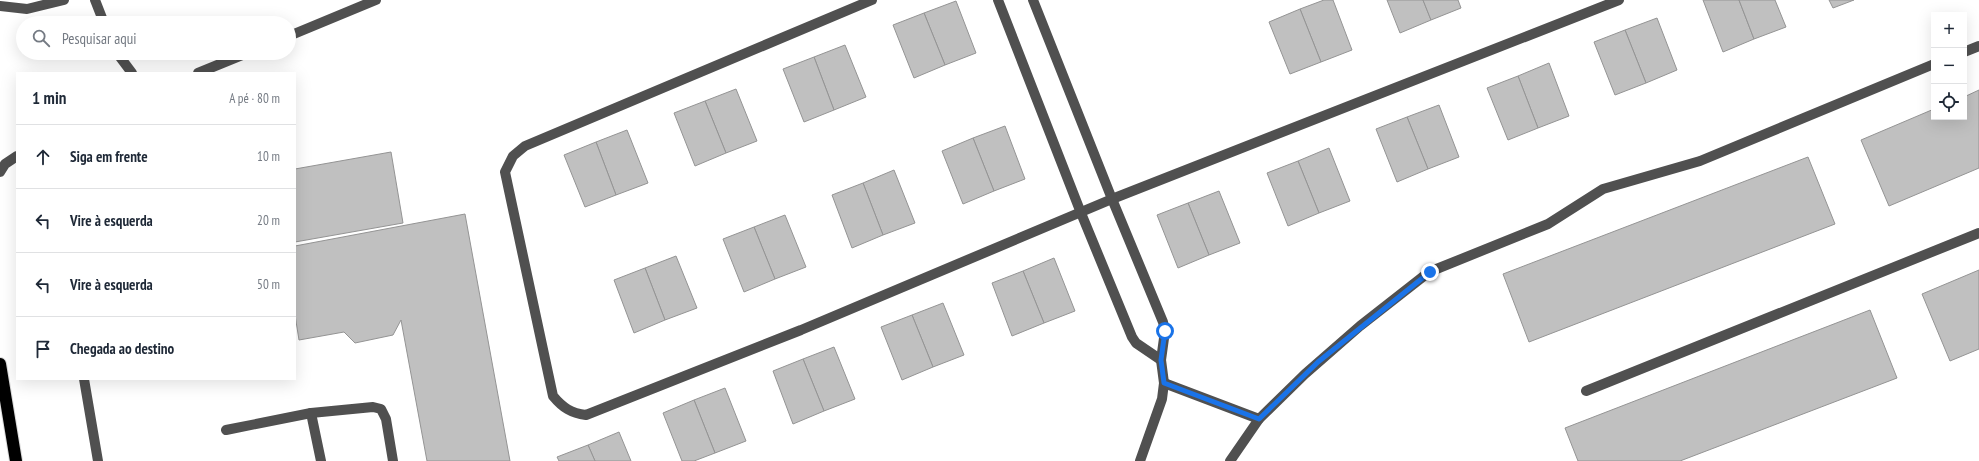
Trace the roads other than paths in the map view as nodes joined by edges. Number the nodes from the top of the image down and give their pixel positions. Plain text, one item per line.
1 (64, 0) edge
2 (95, 0) edge
3 (376, 0) edge
4 (872, 0) edge
5 (998, 0) edge
6 (1033, 0) edge
7 (1619, 0) edge
8 (0, 6) edge
9 (101, 16) edge
10 (296, 33) edge
11 (1979, 46) edge
12 (1967, 51) edge
13 (122, 60) edge
14 (230, 60) edge
15 (1931, 65) edge
16 (131, 72) edge
17 (200, 72) edge
18 (16, 157) edge
19 (0, 172) edge
20 (1112, 200) junction
21 (1081, 214) junction
22 (1979, 233) edge
23 (1161, 360) junction
24 (0, 364) edge
25 (84, 380) edge
26 (1164, 383) junction
27 (1586, 392) dead end
28 (311, 413) junction
29 (1259, 419) junction
30 (226, 430) dead end
31 (16, 461) edge
32 (98, 461) edge
33 (321, 461) edge
34 (393, 461) edge
35 (1140, 461) edge
36 (1230, 461) edge

1 - 8 street
2 - 9 street
3 - 10 street
4 - 21 street
5 - 21 street
6 - 20 street
7 - 20 street
11 - 12 street
13 - 16 street
14 - 17 street
15 - 29 street
18 - 19 street
20 - 21 street
20 - 23 street
21 - 23 street
22 - 27 street
23 - 26 street
24 - 31 highway
25 - 32 street
26 - 29 street
26 - 35 street
28 - 30 street
28 - 33 street
28 - 34 street
29 - 36 street

